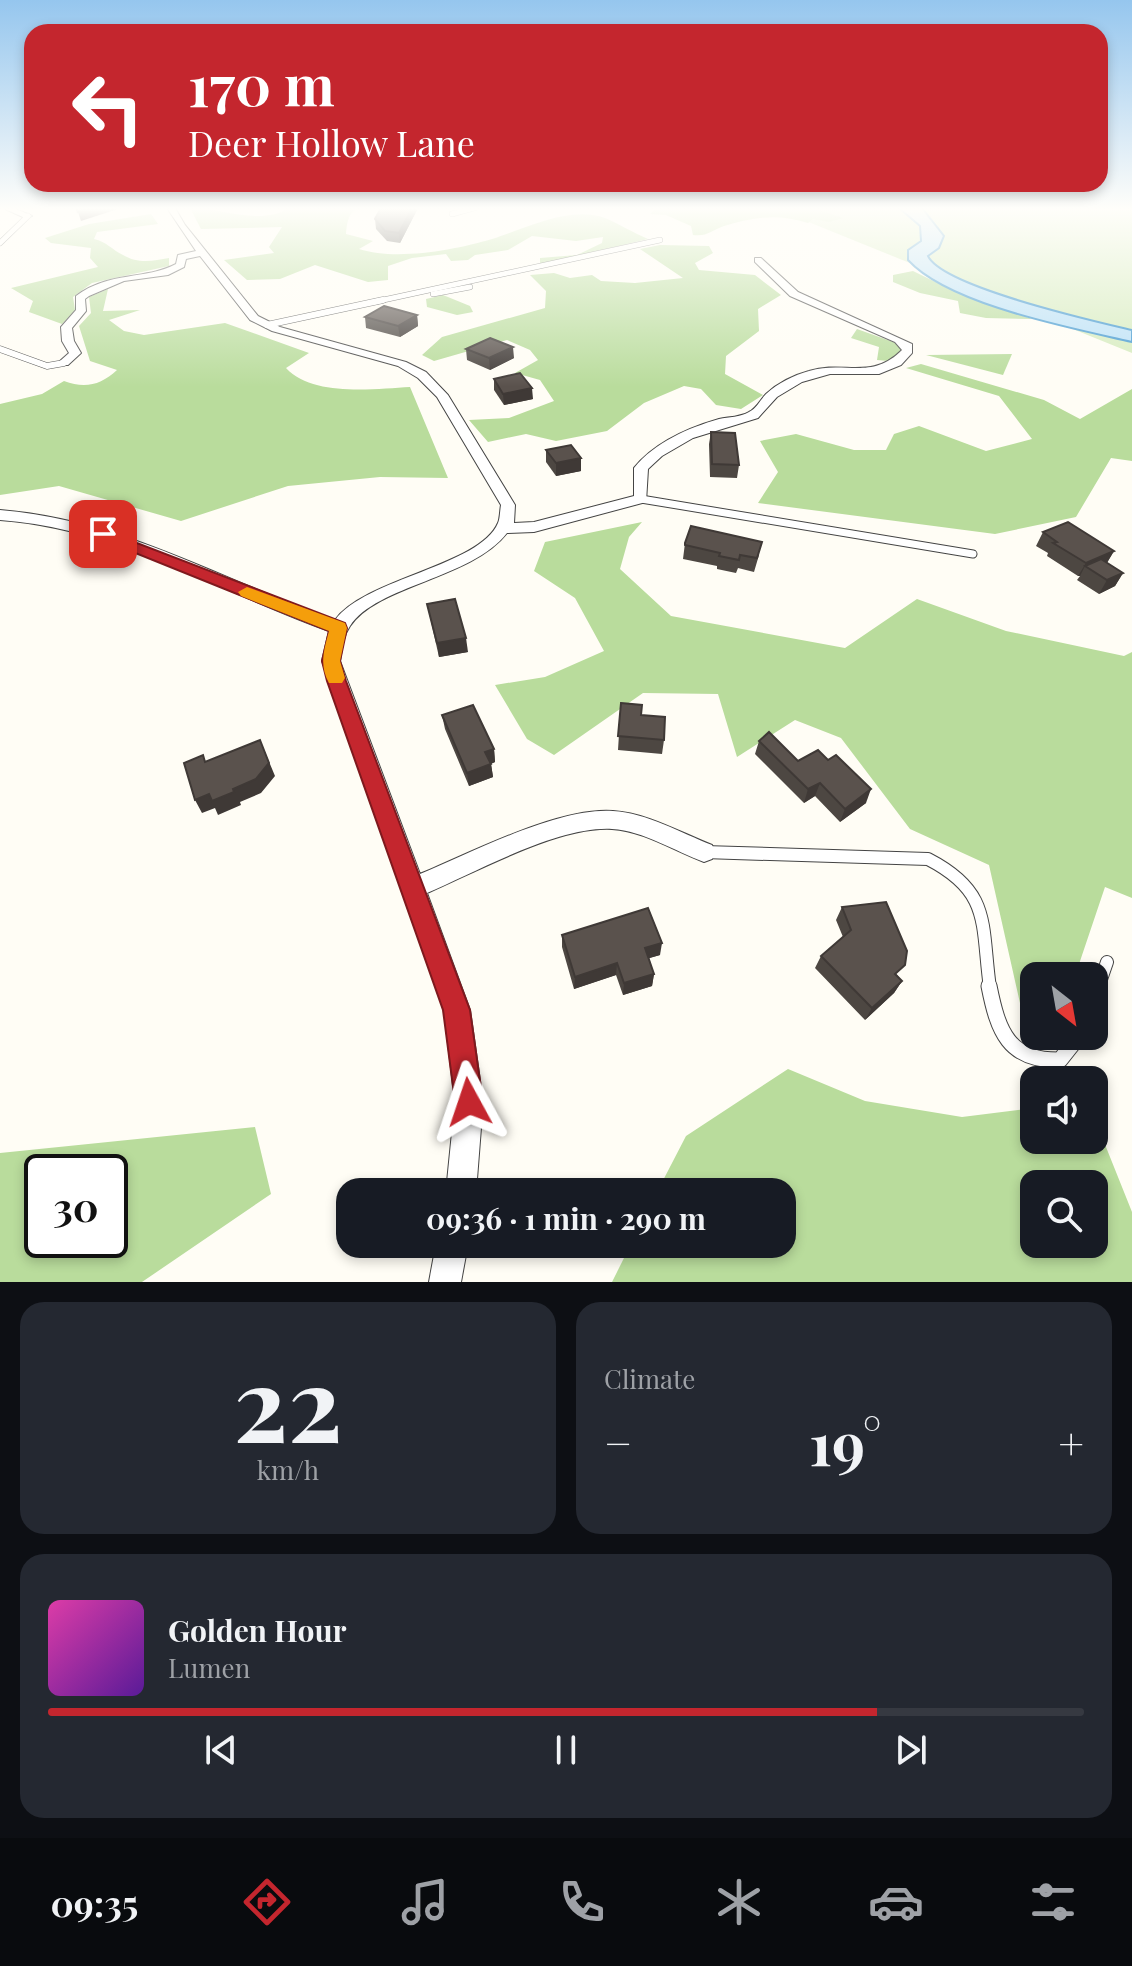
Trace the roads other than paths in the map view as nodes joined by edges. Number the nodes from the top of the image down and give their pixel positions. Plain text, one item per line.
1 (177, 268) edge
2 (213, 268) edge
3 (536, 268) edge
4 (555, 268) edge
5 (766, 268) edge
6 (272, 327) junction
7 (0, 349) edge
8 (64, 363) joint
9 (641, 499) junction
10 (0, 515) edge
11 (506, 528) junction
12 (973, 554) dead end
13 (338, 628) junction
14 (704, 852) joint
15 (413, 888) junction
16 (1068, 1050) edge
17 (462, 1178) edge
18 (449, 1258) edge
19 (445, 1282) edge

1 - 8 street
2 - 6 street
3 - 6 lane
4 - 6 lane
5 - 9 street
6 - 11 street
7 - 8 lane
9 - 11 street
9 - 12 lane
10 - 13 street
11 - 13 street
13 - 15 street
14 - 15 street
14 - 16 lane
15 - 17 street
18 - 19 street

